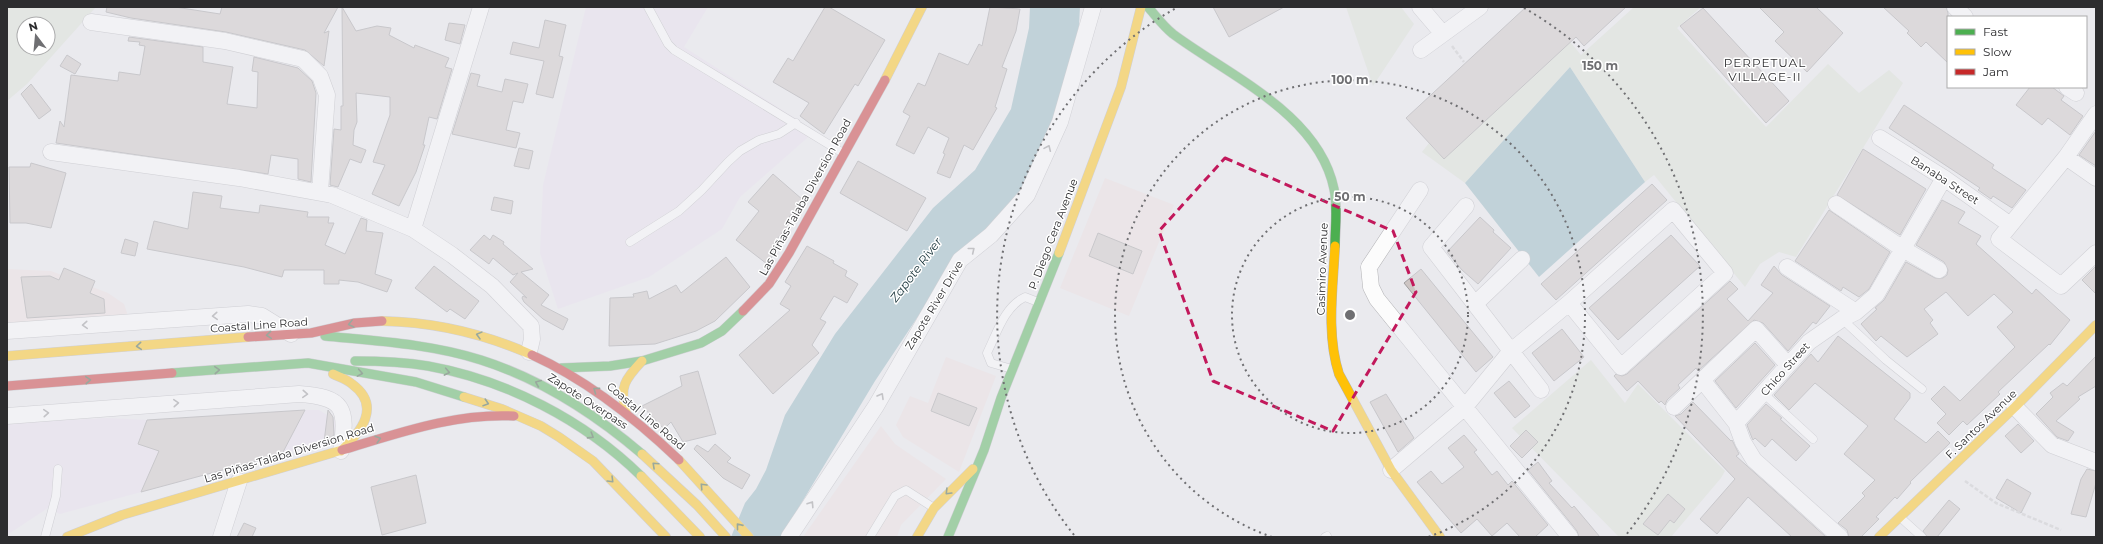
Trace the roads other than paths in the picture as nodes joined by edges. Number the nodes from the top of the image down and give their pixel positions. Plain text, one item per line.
1 (481, 7) edge
2 (648, 7) edge
3 (922, 7) edge
4 (1093, 7) edge
5 (1141, 7) edge
6 (1148, 7) edge
7 (1420, 7) edge
8 (1480, 7) edge
9 (1955, 7) edge
10 (1964, 16) edge
11 (91, 22) dead end
12 (1443, 34) junction
13 (1421, 50) dead end
14 (2096, 114) edge
15 (796, 123) junction
16 (1880, 138) dead end
17 (51, 152) dead end
18 (843, 153) junction
19 (2066, 157) junction
20 (1944, 178) junction
21 (2096, 178) edge
22 (1420, 190) dead end
23 (320, 192) junction
24 (1836, 204) dead end
25 (1466, 206) dead end
26 (2009, 224) junction
27 (413, 229) junction
28 (630, 242) dead end
29 (1903, 249) junction
30 (2096, 253) edge
31 (1522, 259) dead end
32 (1787, 267) dead end
33 (1939, 270) dead end
34 (1039, 303) junction
35 (1569, 303) junction
36 (1475, 304) junction
37 (1849, 316) junction
38 (2096, 325) edge
39 (7, 331) edge
40 (291, 334) junction
41 (308, 335) junction
42 (529, 352) junction
43 (1510, 352) junction
44 (7, 356) edge
45 (642, 361) junction
46 (308, 363) junction
47 (1788, 365) junction
48 (561, 368) junction
49 (1012, 369) junction
50 (1703, 381) junction
51 (7, 386) edge
52 (1922, 389) dead end
53 (1541, 390) dead end
54 (1764, 393) junction
55 (1674, 406) dead end
56 (2015, 407) junction
57 (1464, 408) junction
58 (626, 412) junction
59 (7, 416) edge
60 (523, 417) junction
61 (1736, 423) junction
62 (1813, 439) dead end
63 (341, 450) junction
64 (2096, 462) edge
65 (976, 466) junction
66 (58, 469) dead end
67 (1391, 470) junction
68 (239, 482) junction
69 (934, 508) junction
70 (1900, 517) junction
71 (45, 537) edge
72 (67, 537) edge
73 (221, 537) edge
74 (666, 537) edge
75 (700, 537) edge
76 (726, 537) edge
77 (749, 537) edge
78 (789, 537) edge
79 (870, 537) edge
80 (916, 537) edge
81 (948, 537) edge
82 (1440, 537) edge
83 (1570, 537) edge
84 (1840, 537) edge
85 (1879, 537) edge
86 (1922, 537) edge

1 - 27 street
2 - 15 lane
3 - 18 main road, Las Piñas-Talaba Diversion Road
78 -> 4 street, Zapote River Drive
5 - 34 main road, P. Diego Cera Avenue
6 - 67 main road, Casimiro Avenue
7 - 12 street
8 - 12 street
9 - 10 street
11 - 23 street
12 - 13 street
14 - 19 street
15 - 18 lane
15 - 28 lane
16 - 20 street, Banaba Street
17 - 23 street
18 - 45 main road, Las Piñas-Talaba Diversion Road
19 - 21 street
19 - 26 street
20 - 26 street, Banaba Street
20 - 29 street, Chico Street
22 - 57 street
23 - 27 street
24 - 29 street
25 - 36 street
26 - 30 street
27 - 42 street
29 - 33 street
29 - 37 street, Chico Street
31 - 36 street
32 - 37 street
34 - 49 main road, P. Diego Cera Avenue
34 - 49 lane
35 - 35 street
35 - 43 street
36 - 43 street
37 - 47 street, Chico Street
37 - 52 lane
38 - 56 main road, F. Santos Avenue
40 -> 39 street
40 - 41 main road, Coastal Line Road
40 -> 44 main road, Coastal Line Road
42 -> 41 main road, Coastal Line Road
76 -> 41 main road, Zapote Overpass
42 - 48 main road, Coastal Line Road
43 - 53 street
43 - 57 street
45 - 48 main road, Las Piñas-Talaba Diversion Road
45 - 58 main road, Las Piñas-Talaba Diversion Road
51 -> 46 main road
46 -> 60 main road
46 - 63 main road
46 -> 75 main road
47 - 50 street
47 - 54 street, Chico Street
58 -> 48 main road, Coastal Line Road
49 - 65 main road, P. Diego Cera Avenue
50 - 55 street
50 - 61 street
54 - 61 street, Chico Street
54 - 62 lane
56 - 64 street
56 - 70 main road, F. Santos Avenue
57 - 67 street
57 - 83 street
77 -> 58 main road, Coastal Line Road
59 -> 63 street
63 -> 60 main road, Las Piñas-Talaba Diversion Road
60 -> 74 main road
61 - 84 street
63 - 68 main road, Las Piñas-Talaba Diversion Road
65 -> 69 main road, P. Diego Cera Avenue
65 - 81 main road, P. Diego Cera Avenue
66 - 71 lane
67 - 82 main road, Casimiro Avenue
68 - 72 main road, Las Piñas-Talaba Diversion Road
68 - 73 street
69 - 79 lane
69 - 80 main road, P. Diego Cera Avenue
70 - 85 main road, F. Santos Avenue
70 - 86 lane

